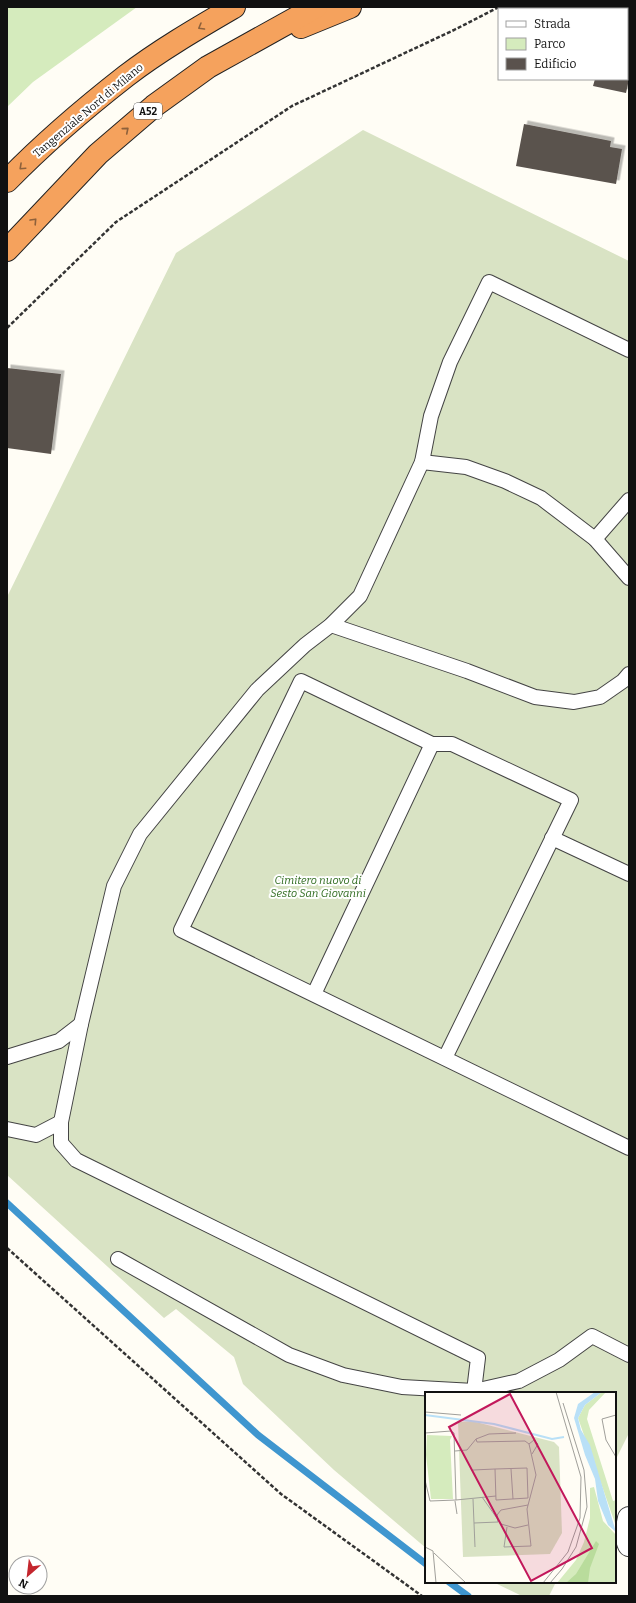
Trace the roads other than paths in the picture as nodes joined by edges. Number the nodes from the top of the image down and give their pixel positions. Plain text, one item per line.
1 (234, 7) edge
2 (316, 7) edge
3 (350, 7) edge
4 (208, 67) junction
5 (7, 181) edge
6 (7, 250) edge
7 (629, 350) edge
8 (422, 462) junction
9 (629, 500) edge
10 (595, 538) junction
11 (629, 578) edge
12 (331, 625) junction
13 (629, 674) edge
14 (432, 744) junction
15 (552, 838) junction
16 (629, 874) edge
17 (314, 994) junction
18 (81, 1024) junction
19 (7, 1057) edge
20 (445, 1058) junction
21 (61, 1122) junction
22 (7, 1128) edge
23 (629, 1148) edge
24 (118, 1259) dead end
25 (629, 1354) edge
26 (474, 1391) junction
27 (629, 1518) edge
28 (629, 1545) edge

1 -> 5 highway, Tangenziale Nord di Milano
2 - 4 highway, A52
3 - 4 highway
6 -> 4 highway, A52
7 - 8 lane
8 - 10 lane
8 - 12 lane
9 - 10 lane
10 - 11 lane
12 - 13 lane
12 - 18 lane
14 - 15 lane
14 - 17 lane
14 - 17 lane
15 - 16 lane
15 - 20 lane
17 - 20 lane
18 - 19 lane
18 - 21 lane
20 - 23 lane
21 - 22 lane
21 - 26 lane
24 - 26 lane
25 - 26 lane
27 - 28 street

